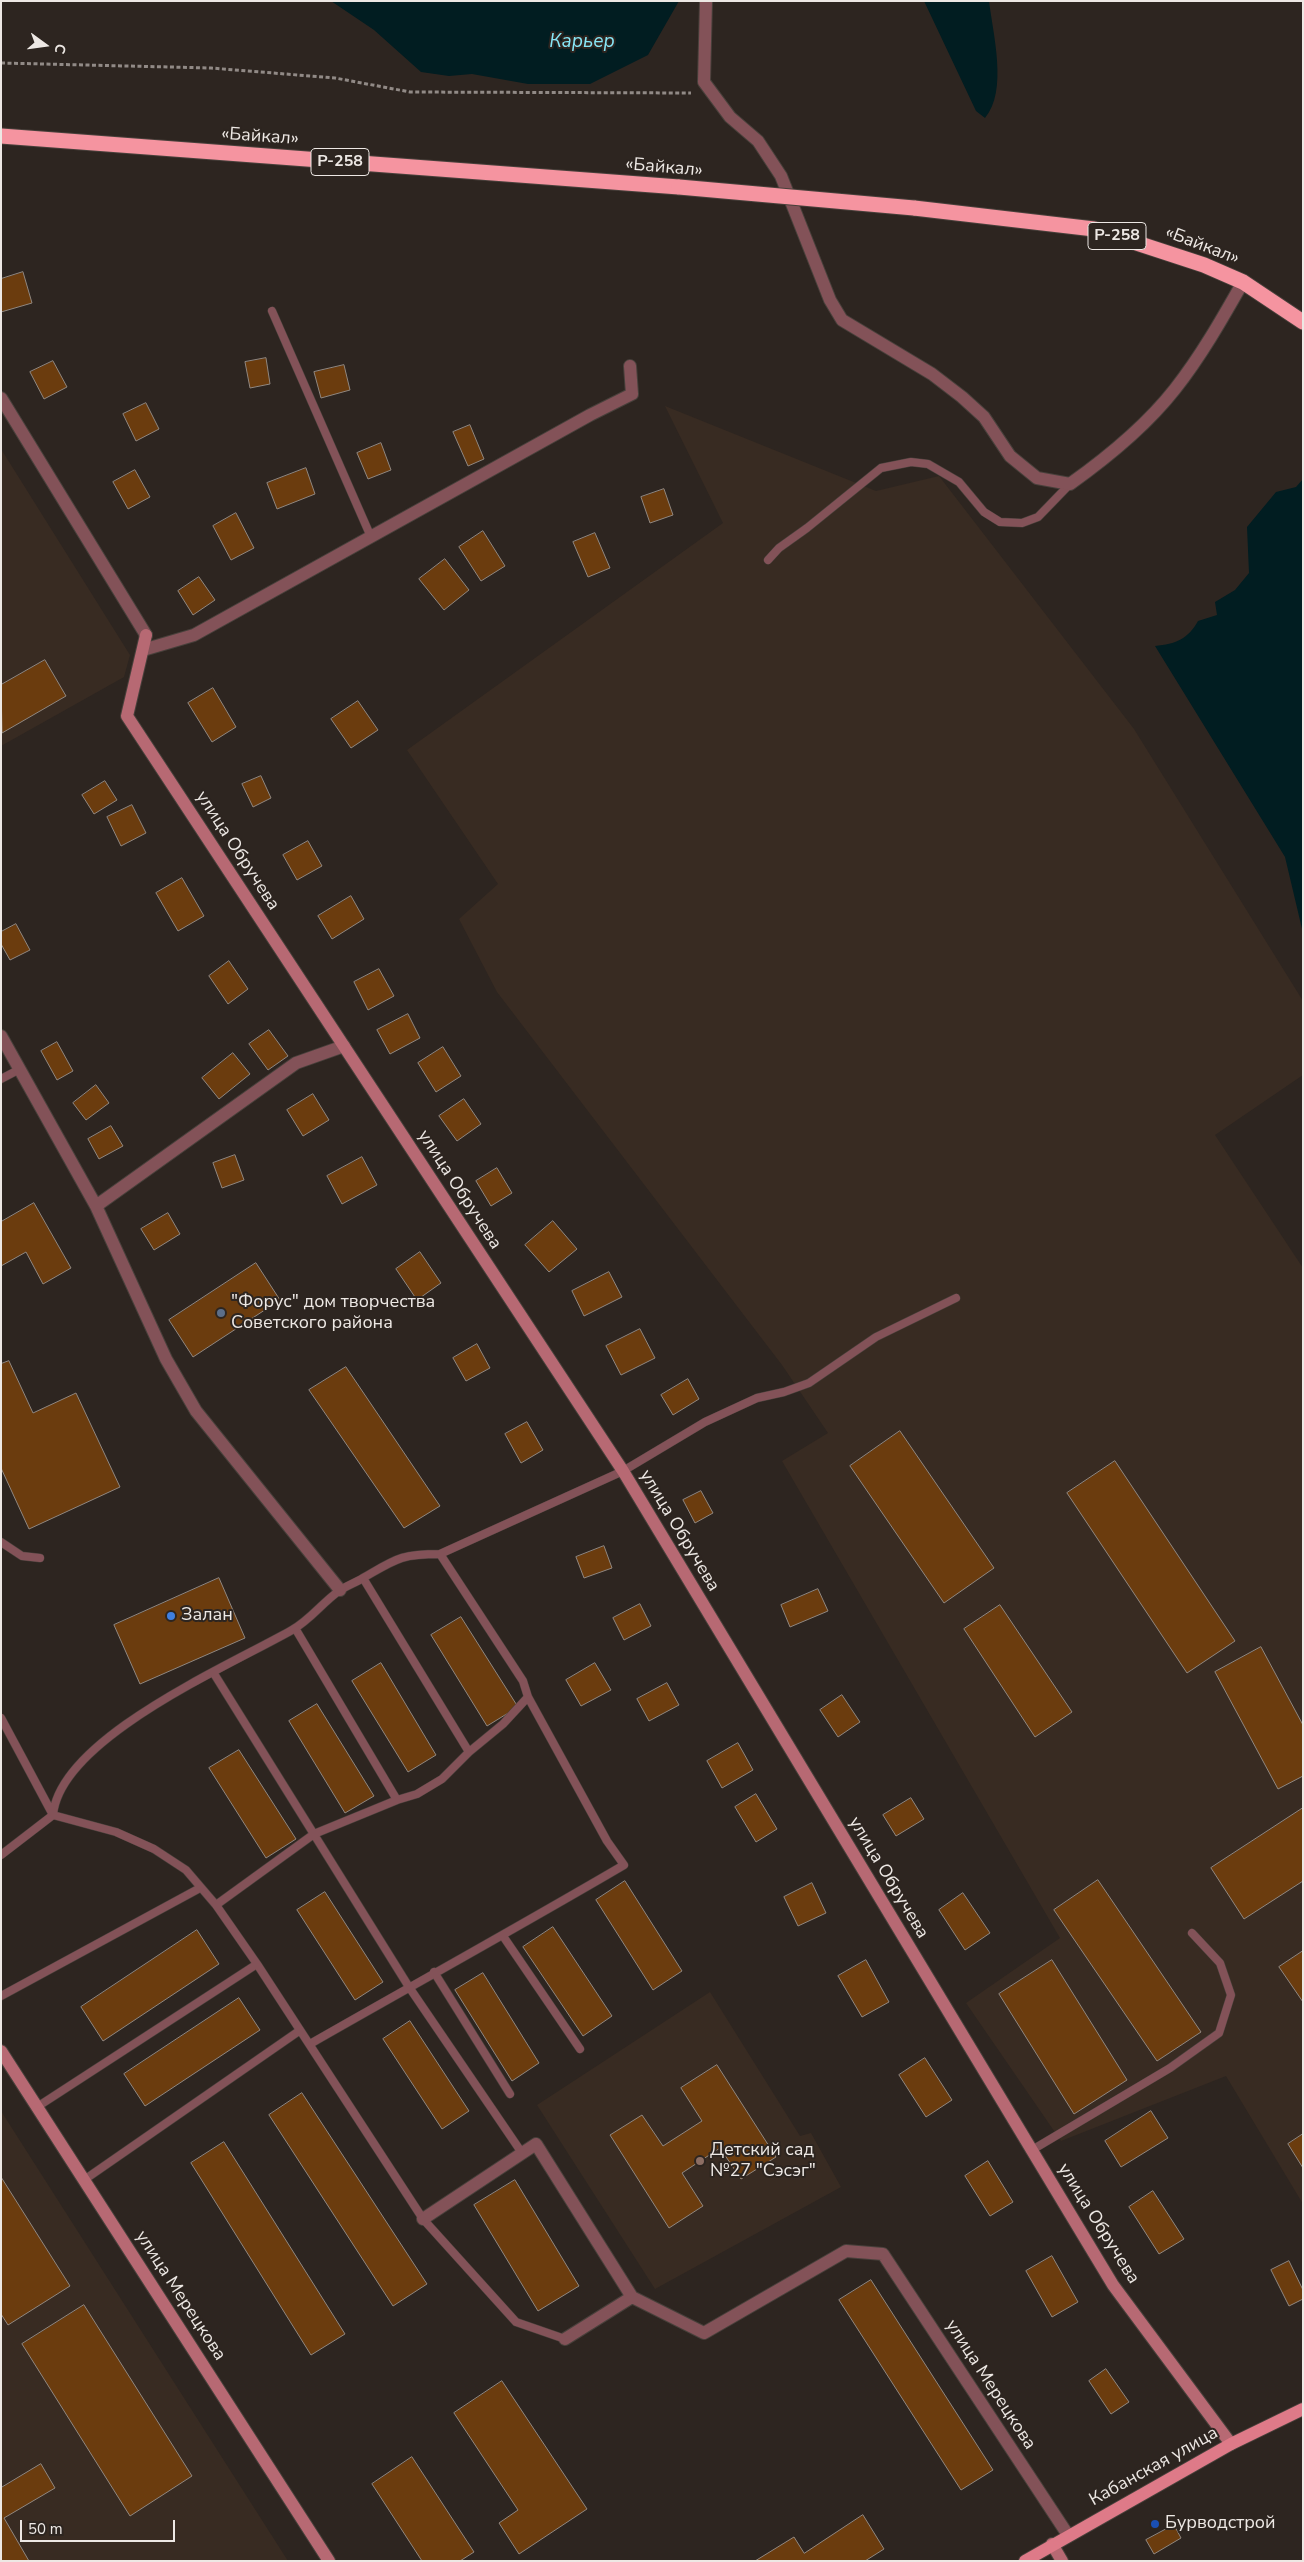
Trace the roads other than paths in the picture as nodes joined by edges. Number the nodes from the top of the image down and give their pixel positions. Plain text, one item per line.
1 (706, 1) edge
2 (1, 136) edge
3 (1243, 282) junction
4 (272, 311) dead end
5 (1303, 322) edge
6 (630, 366) dead end
7 (1, 398) edge
8 (1070, 484) junction
9 (371, 538) junction
10 (768, 560) dead end
11 (143, 650) junction
12 (1, 1036) edge
13 (344, 1046) junction
14 (20, 1069) junction
15 (1, 1078) edge
16 (96, 1206) junction
17 (956, 1298) dead end
18 (623, 1471) junction
19 (1, 1542) edge
20 (440, 1554) junction
21 (40, 1558) dead end
22 (363, 1578) junction
23 (340, 1590) junction
24 (295, 1628) junction
25 (213, 1672) junction
26 (528, 1698) junction
27 (1, 1718) edge
28 (469, 1752) junction
29 (397, 1800) junction
30 (53, 1815) junction
31 (314, 1834) junction
32 (1, 1854) edge
33 (200, 1888) junction
34 (216, 1905) junction
35 (1192, 1934) dead end
36 (503, 1936) junction
37 (257, 1964) junction
38 (434, 1972) junction
39 (409, 1987) junction
40 (1, 1996) edge
41 (298, 2031) junction
42 (310, 2044) junction
43 (580, 2048) dead end
44 (1, 2051) edge
45 (510, 2094) dead end
46 (37, 2107) junction
47 (1032, 2150) junction
48 (522, 2153) junction
49 (84, 2180) junction
50 (422, 2219) junction
51 (632, 2297) junction
52 (565, 2338) joint
53 (1303, 2409) edge
54 (1230, 2444) junction
55 (1068, 2535) junction
56 (1052, 2544) junction
57 (329, 2561) edge
58 (1025, 2561) edge
59 (1062, 2561) edge

1 - 8 street
2 - 3 highway, «Байкал» / Р-258, bridge
3 - 5 highway, «Байкал» / Р-258
3 - 8 street
4 - 9 lane
6 - 9 street
7 - 11 street, улица Обручева
8 - 10 lane
9 - 11 street
11 - 13 street, улица Обручева
12 - 14 street
13 - 16 street
13 - 18 street, улица Обручева
14 - 15 lane
14 - 16 street
16 - 23 street
17 - 18 lane
18 - 20 lane
18 - 47 street, улица Обручева
19 - 21 lane
20 - 22 lane
20 - 26 lane
22 - 23 lane
22 - 28 lane
23 - 24 lane
24 - 25 lane
24 - 29 lane
25 - 30 lane
25 - 31 lane
26 - 28 lane
26 - 36 lane
27 - 30 lane
28 - 29 lane
29 - 31 lane
30 - 32 lane
30 - 33 lane
31 - 34 lane
31 - 39 lane
33 - 34 lane
33 - 40 lane
34 - 37 lane
35 - 47 lane
36 - 38 lane
36 - 43 lane
37 - 41 lane
37 - 46 lane
38 - 39 lane
38 - 45 lane
39 - 42 lane
39 - 48 lane
41 - 42 lane
41 - 49 lane
42 - 50 lane
44 - 46 street, улица Мерецкова
46 - 49 street, улица Мерецкова
47 - 54 street, улица Обручева
48 - 50 street
48 - 51 street
49 - 57 street, улица Мерецкова
50 - 52 lane
51 - 52 street
51 - 55 street, улица Мерецкова
53 - 54 main road, Кабанская улица
54 - 55 main road, Кабанская улица
55 - 56 main road, Кабанская улица
56 - 58 main road, Кабанская улица
56 - 59 street

